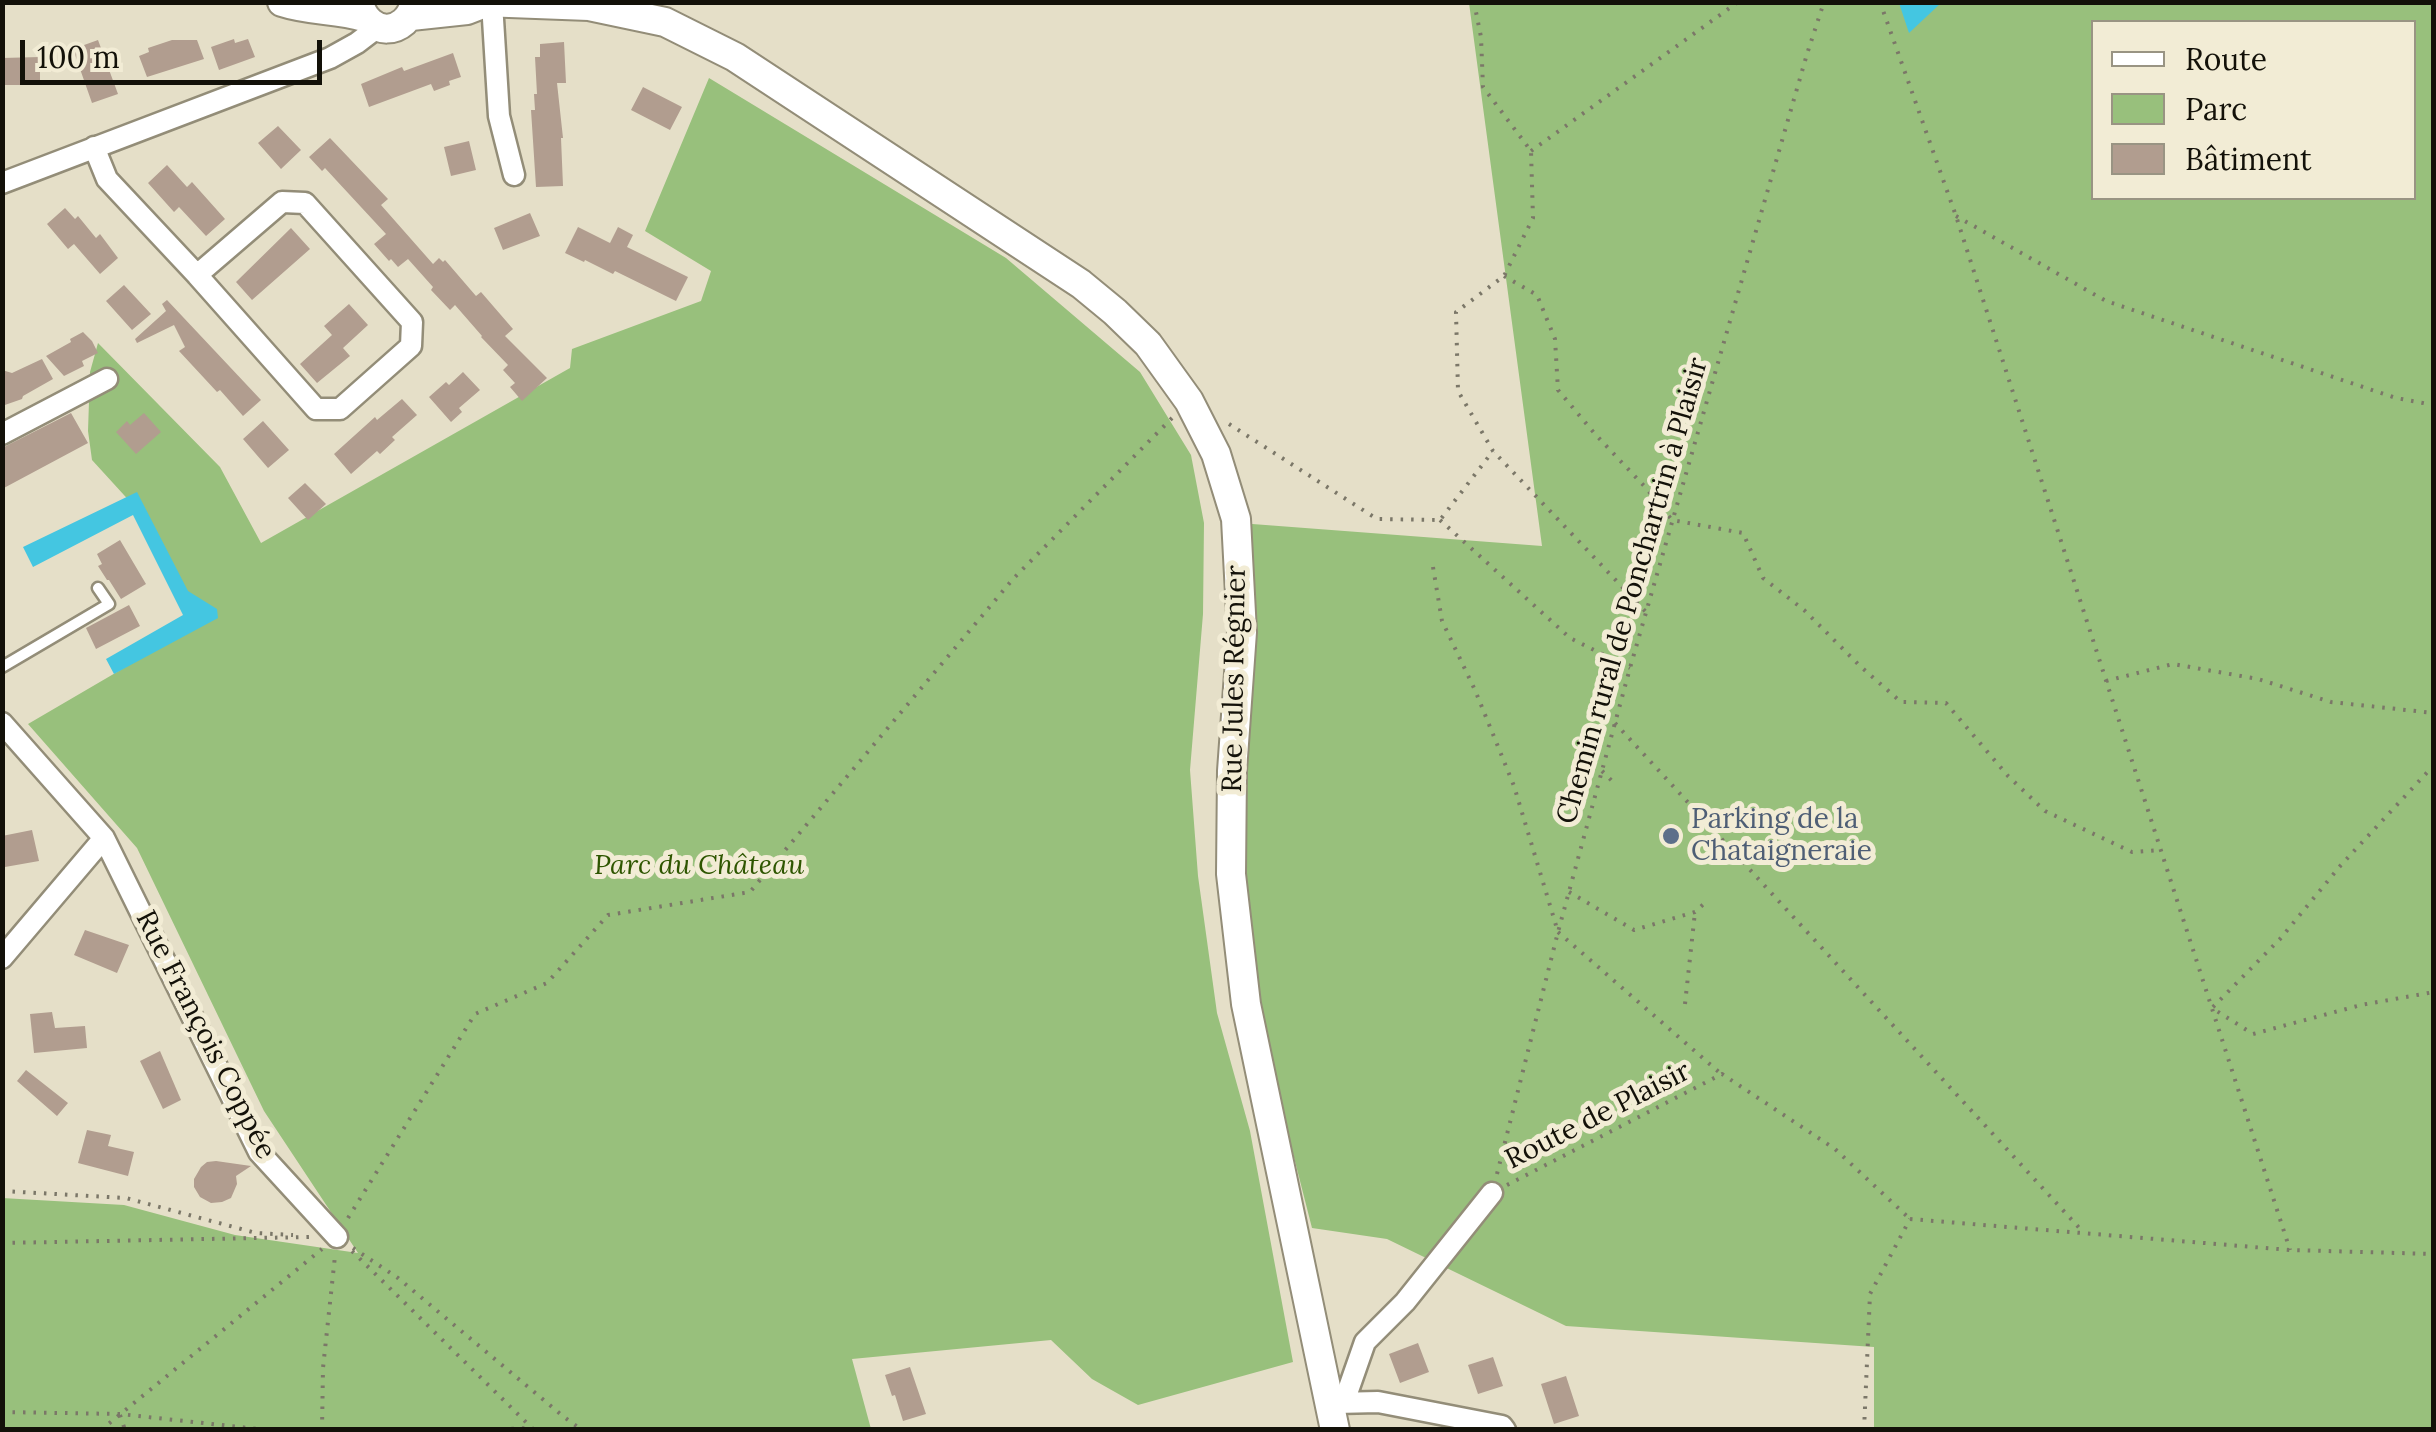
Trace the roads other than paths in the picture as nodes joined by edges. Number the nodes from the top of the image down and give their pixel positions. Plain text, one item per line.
1 (282, 2) edge
2 (487, 3) edge
3 (413, 9) edge
4 (367, 16) edge
5 (94, 147) junction
6 (514, 175) dead end
7 (2, 182) edge
8 (198, 275) junction
9 (107, 378) dead end
10 (2, 434) edge
11 (98, 588) dead end
12 (3, 667) edge
13 (2, 723) edge
14 (104, 838) junction
15 (2, 958) edge
16 (1492, 1193) road end
17 (336, 1236) road end
18 (1336, 1412) edge
19 (1505, 1430) edge

1 - 4 street
2 - 3 street, Rue Jules Régnier
2 - 6 street
2 - 18 street, Rue Jules Régnier
3 - 4 street, Rue Jules Régnier
4 - 5 street
5 - 7 street
5 - 8 street
8 - 8 street
9 - 10 street
11 - 12 lane
13 - 14 street, Rue François Coppée
14 - 15 street
14 - 17 street, Rue François Coppée
16 - 18 street
18 - 19 street

